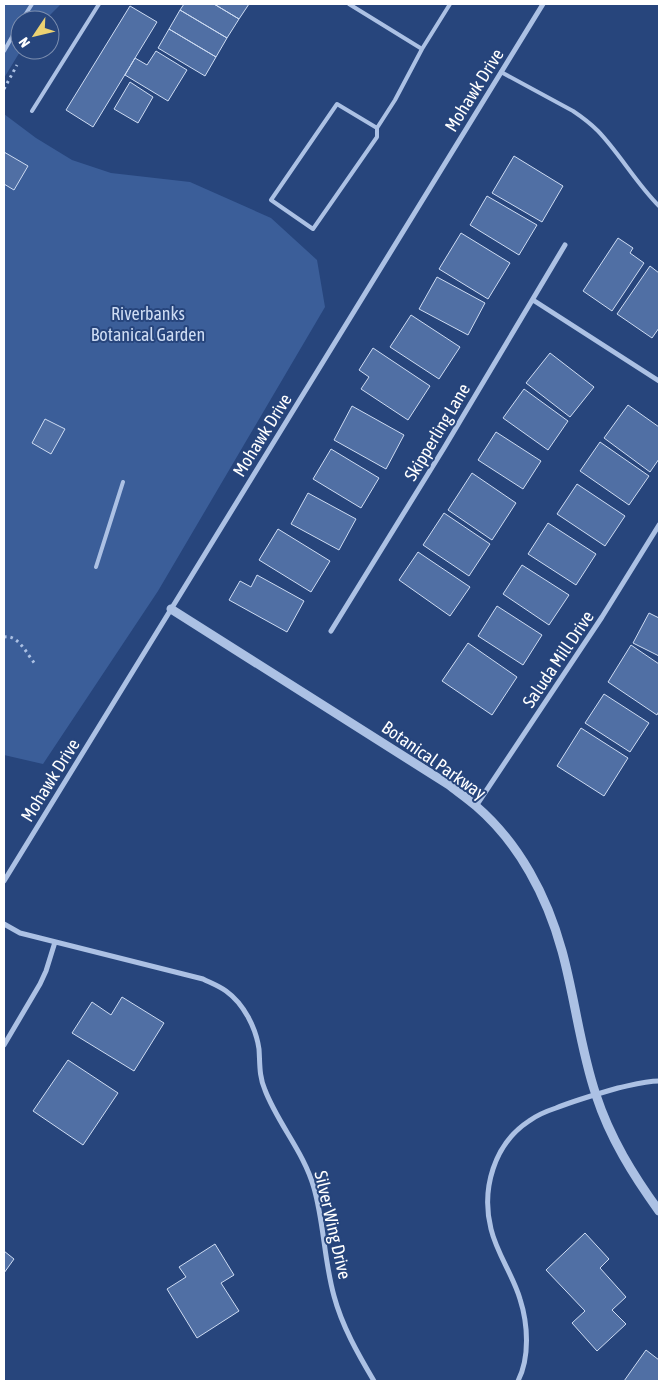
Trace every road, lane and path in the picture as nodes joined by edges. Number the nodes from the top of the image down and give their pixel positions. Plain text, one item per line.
1 (99, 4) edge
2 (349, 4) edge
3 (450, 4) edge
4 (543, 4) edge
5 (422, 49) junction
6 (17, 65) dead end
7 (501, 72) junction
8 (4, 89) edge
9 (32, 111) dead end
10 (377, 128) junction
11 (659, 206) edge
12 (565, 245) dead end
13 (533, 300) junction
14 (659, 382) edge
15 (123, 482) dead end
16 (659, 525) edge
17 (96, 567) dead end
18 (171, 609) junction
19 (331, 631) dead end
20 (4, 637) edge
21 (35, 664) dead end
22 (476, 806) junction
23 (4, 881) edge
24 (4, 924) edge
25 (55, 942) junction
26 (4, 1045) edge
27 (659, 1081) edge
28 (596, 1094) junction
29 (659, 1211) edge
30 (374, 1381) edge
31 (518, 1381) edge

1 - 9 lane
2 - 5 lane
3 - 5 lane
4 - 7 street, Mohawk Drive
5 - 10 lane
6 - 8 path
7 - 11 lane
7 - 18 street, Mohawk Drive
10 - 10 lane
12 - 13 street, Skipperling Lane
13 - 14 street
13 - 19 street, Skipperling Lane
15 - 17 lane
16 - 22 street, Saluda Mill Drive
18 - 22 street, Botanical Parkway
18 - 23 street, Mohawk Drive
20 - 21 path
22 - 28 street, Botanical Parkway
24 - 25 street, Silver Wing Drive
25 - 26 street
25 - 30 street, Silver Wing Drive
27 - 28 street
28 - 29 street, Botanical Parkway
28 - 31 street

